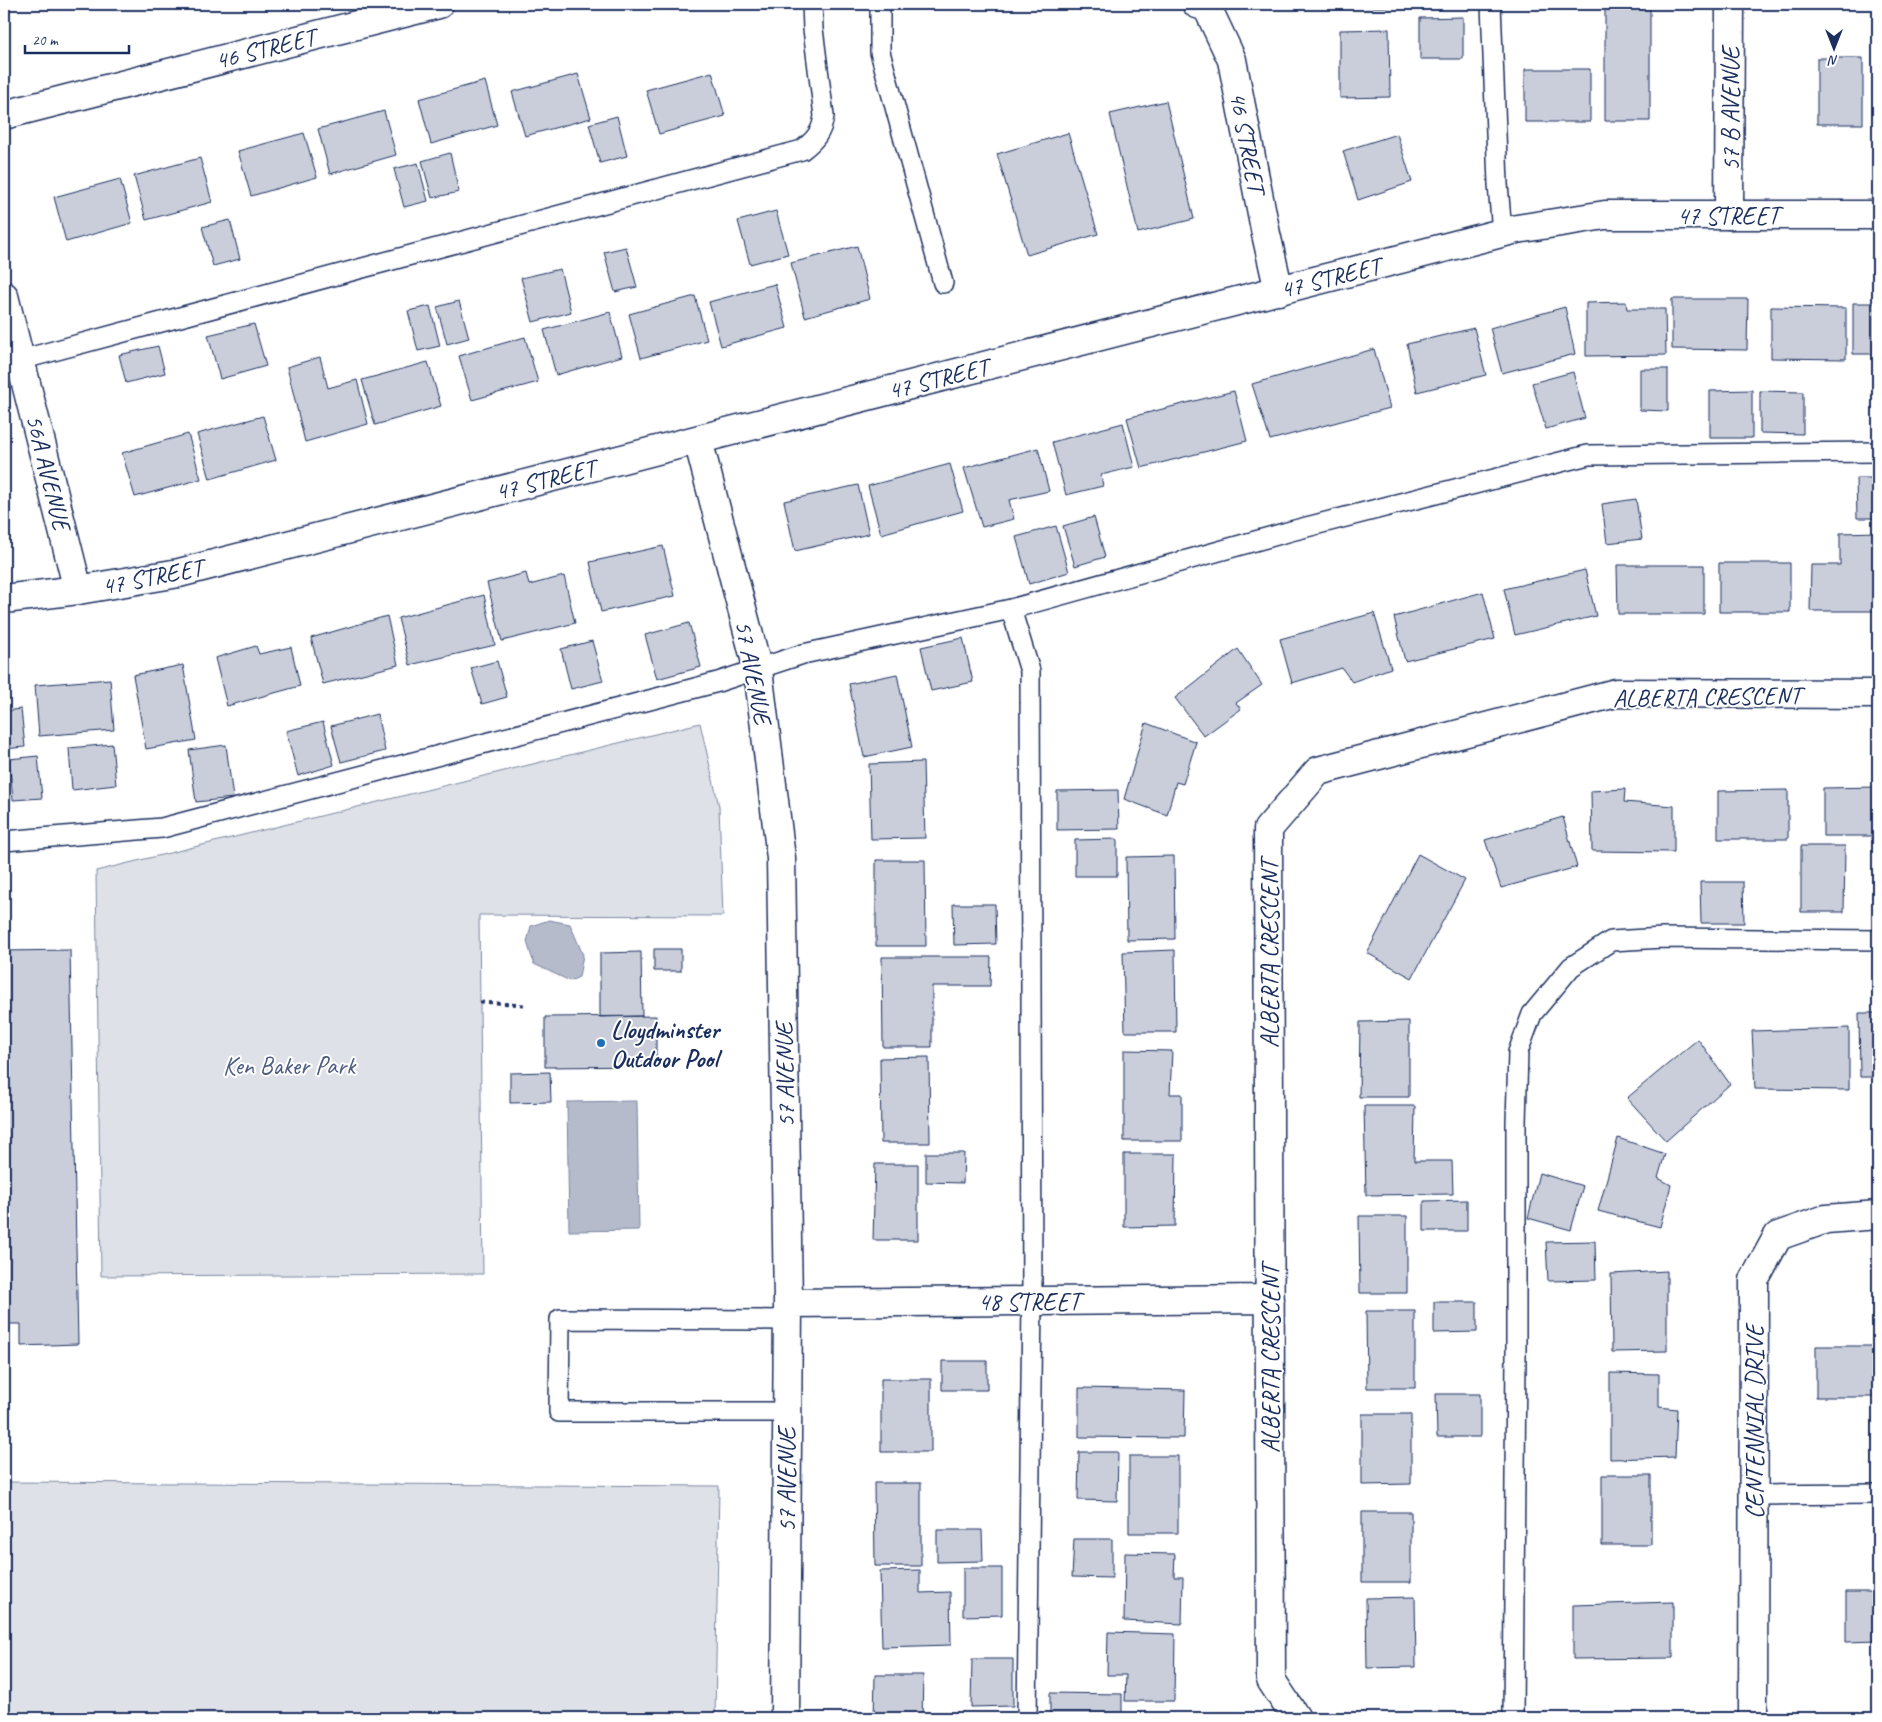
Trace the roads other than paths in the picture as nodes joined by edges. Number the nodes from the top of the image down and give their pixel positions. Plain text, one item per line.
1 (439, 4) edge
2 (812, 4) edge
3 (880, 4) edge
4 (1197, 4) edge
5 (1491, 4) edge
6 (1730, 4) edge
7 (4, 115) edge
8 (1729, 215) junction
9 (1878, 215) edge
10 (1502, 233) junction
11 (943, 283) dead end
12 (1279, 290) junction
13 (4, 296) edge
14 (20, 360) junction
15 (698, 440) junction
16 (1878, 452) edge
17 (78, 590) junction
18 (4, 599) edge
19 (1011, 609) junction
20 (758, 670) junction
21 (1878, 694) edge
22 (4, 841) edge
23 (1878, 940) edge
24 (1878, 1215) edge
25 (1270, 1299) junction
26 (1032, 1300) junction
27 (787, 1311) junction
28 (787, 1412) junction
29 (1754, 1494) junction
30 (1878, 1494) edge
31 (785, 1718) edge
32 (1028, 1718) edge
33 (1296, 1718) edge
34 (1513, 1718) edge
35 (1753, 1718) edge

1 - 7 street, 46 STREET
2 - 14 lane
3 - 11 lane
4 - 12 street, 46 STREET
5 - 10 lane
6 - 8 street, 57 B AVENUE
8 - 9 street, 47 STREET
8 - 10 street, 47 STREET
10 - 12 street, 47 STREET
12 - 15 street, 47 STREET
13 - 14 street, 56A AVENUE
14 - 17 street, 56A AVENUE
15 - 17 street, 47 STREET
15 - 20 street, 57 AVENUE
16 - 19 lane
17 - 18 street, 47 STREET
19 - 20 lane
19 - 26 lane
20 - 22 lane
20 - 27 street, 57 AVENUE
21 - 25 street, ALBERTA CRESCENT
23 - 34 lane
24 - 29 street, CENTENNIAL DRIVE
25 - 26 street, 48 STREET
25 - 33 street, ALBERTA CRESCENT
26 - 27 street, 48 STREET
26 - 32 lane
27 - 28 street, 57 AVENUE
27 - 28 lane
28 - 31 street, 57 AVENUE
29 - 30 lane
29 - 35 street, CENTENNIAL DRIVE

